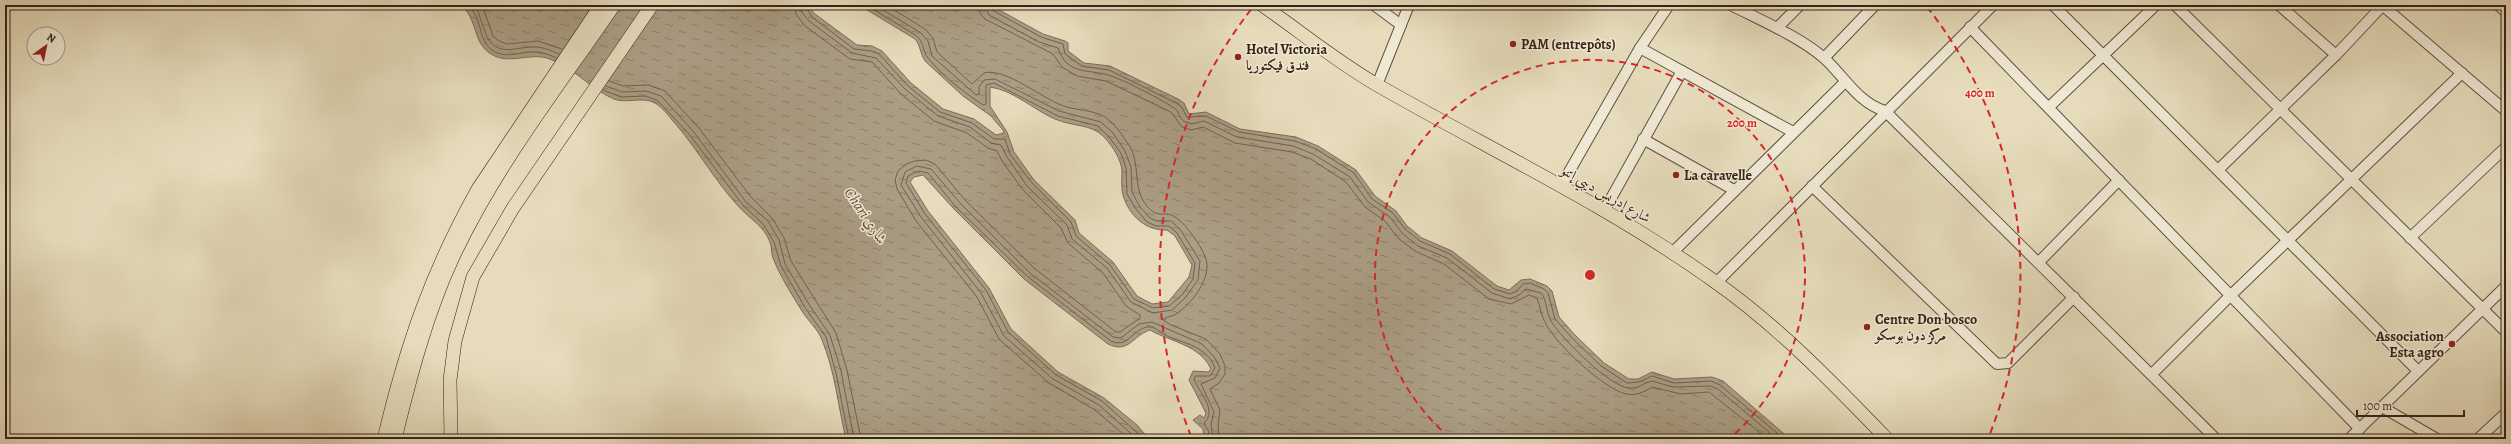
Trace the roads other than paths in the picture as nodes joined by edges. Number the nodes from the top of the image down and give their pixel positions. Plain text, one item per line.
1 (601, 5) edge
2 (614, 5) edge
3 (652, 5) edge
4 (1262, 5) edge
5 (1268, 5) edge
6 (1374, 5) edge
7 (1409, 5) edge
8 (1669, 5) edge
9 (1731, 5) edge
10 (1800, 5) edge
11 (1875, 5) edge
12 (1993, 5) edge
13 (2053, 5) edge
14 (2156, 5) edge
15 (2175, 5) edge
16 (2280, 5) edge
17 (2383, 5) edge
18 (2498, 5) edge
19 (2506, 12) edge
20 (1279, 17) junction
21 (1401, 25) junction
22 (1970, 27) junction
23 (1777, 28) junction
24 (1640, 48) junction
25 (2103, 55) junction
26 (2336, 55) junction
27 (1824, 58) junction
28 (1682, 71) junction
29 (2462, 73) junction
30 (1845, 82) junction
31 (1377, 85) junction
32 (552, 87) junction
33 (2049, 107) junction
34 (2280, 108) junction
35 (1885, 111) junction
36 (2506, 111) edge
37 (1793, 132) junction
38 (1643, 140) junction
39 (2506, 147) edge
40 (2218, 170) junction
41 (2119, 180) junction
42 (2350, 180) junction
43 (1561, 186) junction
44 (1812, 186) junction
45 (1734, 190) junction
46 (1604, 211) junction
47 (2410, 238) junction
48 (2289, 241) junction
49 (1673, 252) junction
50 (2039, 262) junction
51 (1716, 283) junction
52 (2506, 286) edge
53 (2230, 296) junction
54 (2074, 297) junction
55 (2481, 310) junction
56 (2506, 332) edge
57 (2418, 372) junction
58 (2152, 374) junction
59 (2382, 407) junction
60 (2506, 413) edge
61 (2360, 429) junction
62 (384, 439) edge
63 (395, 439) edge
64 (451, 439) edge
65 (1887, 439) edge
66 (2216, 439) edge
67 (2349, 439) edge
68 (2437, 439) edge
69 (2478, 439) edge

1 - 32 main road
2 - 32 main road
3 - 64 main road
4 - 20 main road, شارع إدريس ديبي إتنو
5 - 20 main road, شارع إدريس ديبي إتنو
6 - 21 street
7 - 21 street
8 - 24 street
9 - 23 street
10 - 23 street
11 - 27 street
12 - 22 street
13 - 25 street
14 - 25 street
15 - 34 street
16 - 26 street
17 - 26 street
17 - 29 street
18 - 19 street
20 - 31 main road, شارع إدريس ديبي إتنو
21 - 31 street
22 - 33 street
22 - 35 street
23 - 27 street
24 - 28 street
24 - 43 street
25 - 33 street
25 - 40 street
26 - 34 street
27 - 30 street
28 - 37 street
28 - 38 street
29 - 36 street
29 - 42 street
30 - 35 street
30 - 37 street
31 - 43 main road, شارع إدريس ديبي إتنو
32 - 62 main road
32 - 63 main road
33 - 41 street
34 - 40 street
34 - 42 street
35 - 44 street
35 - 50 street
37 - 45 street
38 - 45 street
38 - 46 street
39 - 47 street
40 - 48 street
41 - 50 street
41 - 53 street
42 - 47 street
42 - 48 street
43 - 46 main road, شارع إدريس ديبي إتنو
44 - 51 street
44 - 54 street
45 - 49 street
46 - 49 main road, شارع إدريس ديبي إتنو
47 - 55 street
48 - 53 street
48 - 57 street
49 - 51 main road, شارع إدريس ديبي إتنو
50 - 54 street
51 - 65 main road, شارع إدريس ديبي إتنو
52 - 55 street
53 - 58 street
53 - 61 street
54 - 58 street
55 - 56 street
55 - 57 street
57 - 59 street
58 - 66 street
59 - 61 street
59 - 68 street
60 - 69 street
61 - 67 street

